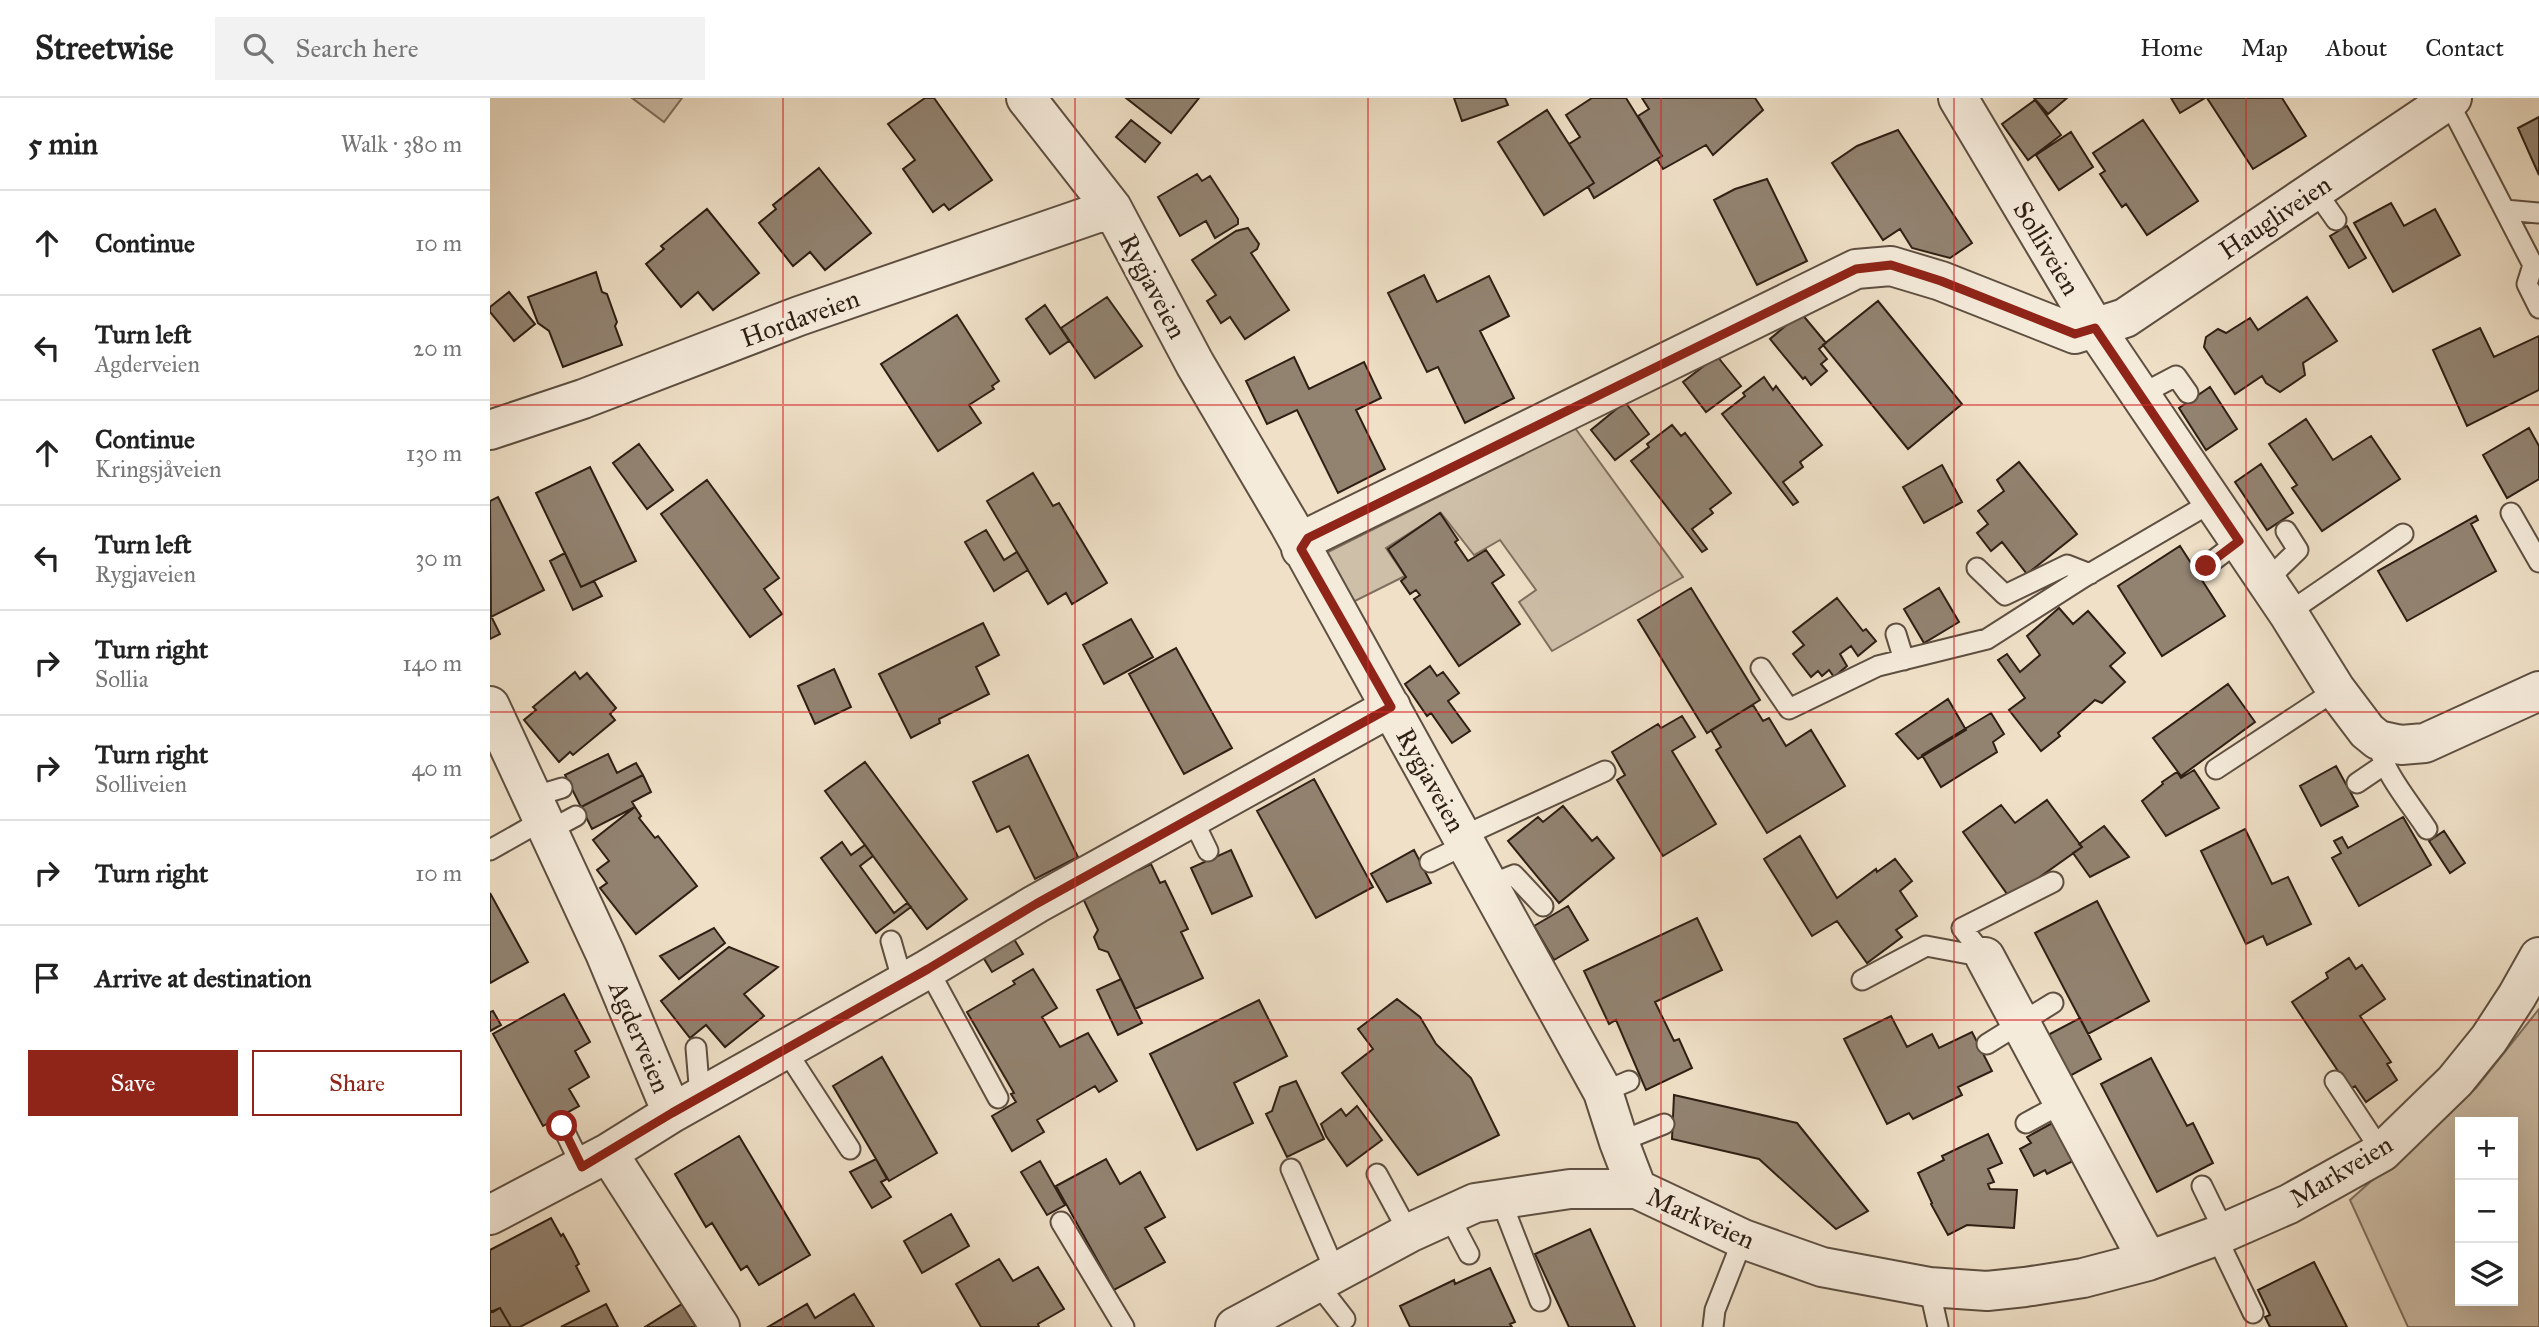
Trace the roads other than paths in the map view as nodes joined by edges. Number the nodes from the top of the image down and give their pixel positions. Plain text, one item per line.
1 (1026, 98) edge
2 (1958, 98) edge
3 (2450, 100) edge
4 (1111, 208) junction
5 (2505, 210) junction
6 (2539, 213) edge
7 (2536, 267) edge
8 (2539, 308) edge
9 (2095, 328) junction
10 (2188, 393) dead end
11 (2140, 395) junction
12 (490, 430) edge
13 (2212, 502) junction
14 (2511, 513) dead end
15 (2286, 531) dead end
16 (2403, 534) dead end
17 (2239, 541) junction
18 (1301, 549) junction
19 (2539, 562) edge
20 (2206, 566) dead end
21 (1978, 568) dead end
22 (2090, 573) junction
23 (2266, 581) junction
24 (2288, 612) junction
25 (1896, 634) dead end
26 (1904, 660) junction
27 (1761, 668) dead end
28 (2336, 690) junction
29 (2539, 691) edge
30 (490, 706) edge
31 (1391, 707) junction
32 (2381, 752) junction
33 (2216, 769) dead end
34 (1605, 771) dead end
35 (2357, 783) dead end
36 (552, 810) junction
37 (2427, 829) dead end
38 (1465, 840) junction
39 (490, 850) edge
40 (1430, 862) dead end
41 (2053, 882) dead end
42 (1489, 885) junction
43 (1542, 906) dead end
44 (891, 941) dead end
45 (1985, 957) junction
46 (2539, 957) edge
47 (916, 976) junction
48 (1862, 980) dead end
49 (2053, 1003) dead end
50 (2021, 1025) junction
51 (1987, 1044) dead end
52 (696, 1048) dead end
53 (785, 1049) junction
54 (2335, 1081) dead end
55 (998, 1098) dead end
56 (2063, 1103) junction
57 (686, 1105) junction
58 (2025, 1123) dead end
59 (1664, 1124) dead end
60 (562, 1126) dead end
61 (1619, 1142) junction
62 (850, 1149) dead end
63 (2382, 1152) junction
64 (595, 1160) junction
65 (1292, 1169) dead end
66 (1377, 1174) dead end
67 (2202, 1186) dead end
68 (1637, 1189) junction
69 (1500, 1198) junction
70 (1448, 1214) junction
71 (490, 1215) edge
72 (1061, 1222) dead end
73 (1409, 1233) junction
74 (2221, 1234) junction
75 (1743, 1239) junction
76 (1469, 1254) dead end
77 (2148, 1261) junction
78 (1326, 1278) junction
79 (1929, 1287) junction
80 (1540, 1301) dead end
81 (2253, 1313) dead end
82 (1345, 1319) dead end
83 (1714, 1319) edge
84 (720, 1327) edge
85 (1124, 1327) edge
86 (1235, 1327) edge
87 (1727, 1327) edge
88 (1938, 1327) edge

1 - 4 street, Rygjaveien
2 - 9 street, Solliveien
3 - 5 lane
3 - 9 street, Haugliveien
4 - 12 street, Hordaveien
4 - 18 street, Rygjaveien
5 - 6 lane
5 - 7 lane
7 - 8 lane
9 - 11 street, Solliveien
9 - 18 street, Haugliveien
10 - 11 lane
11 - 13 street, Solliveien
13 - 17 street, Solliveien
13 - 22 lane
14 - 19 lane
15 - 23 lane
16 - 24 lane
17 - 20 lane
17 - 23 street, Solliveien
18 - 31 street, Rygjaveien
21 - 22 lane
22 - 26 lane
23 - 24 street, Solliveien
24 - 28 street, Solliveien
25 - 26 lane
26 - 27 lane
28 - 32 street, Solliveien
28 - 33 lane
29 - 32 street
30 - 36 street, Agderveien
31 - 38 street, Rygjaveien
31 - 47 street
32 - 35 lane
32 - 37 lane
34 - 38 lane
36 - 39 lane
36 - 57 street, Agderveien
38 - 40 lane
38 - 42 street, Rygjaveien
41 - 45 lane
42 - 43 lane
42 - 61 street, Rygjaveien
44 - 47 lane
45 - 48 lane
45 - 50 street
46 - 63 street, Markveien
47 - 53 street
47 - 55 lane
49 - 50 lane
50 - 51 lane
50 - 56 street
52 - 57 lane
53 - 57 street
53 - 62 lane
54 - 63 lane
56 - 58 lane
56 - 77 street
57 - 64 street, Agderveien
59 - 61 lane
60 - 64 lane
61 - 68 street, Rygjaveien
63 - 74 street, Markveien
64 - 71 street, Agderveien
64 - 84 street
65 - 78 lane
66 - 73 lane
67 - 74 lane
68 - 69 street, Markveien
68 - 75 street, Markveien
69 - 70 street, Markveien
69 - 80 lane
70 - 73 street, Markveien
70 - 76 lane
72 - 85 lane
73 - 78 street, Markveien
74 - 77 street, Markveien
74 - 81 lane
75 - 79 street, Markveien
75 - 83 lane
77 - 79 street, Markveien
78 - 82 lane
78 - 86 street, Markveien
79 - 88 lane
83 - 87 lane

